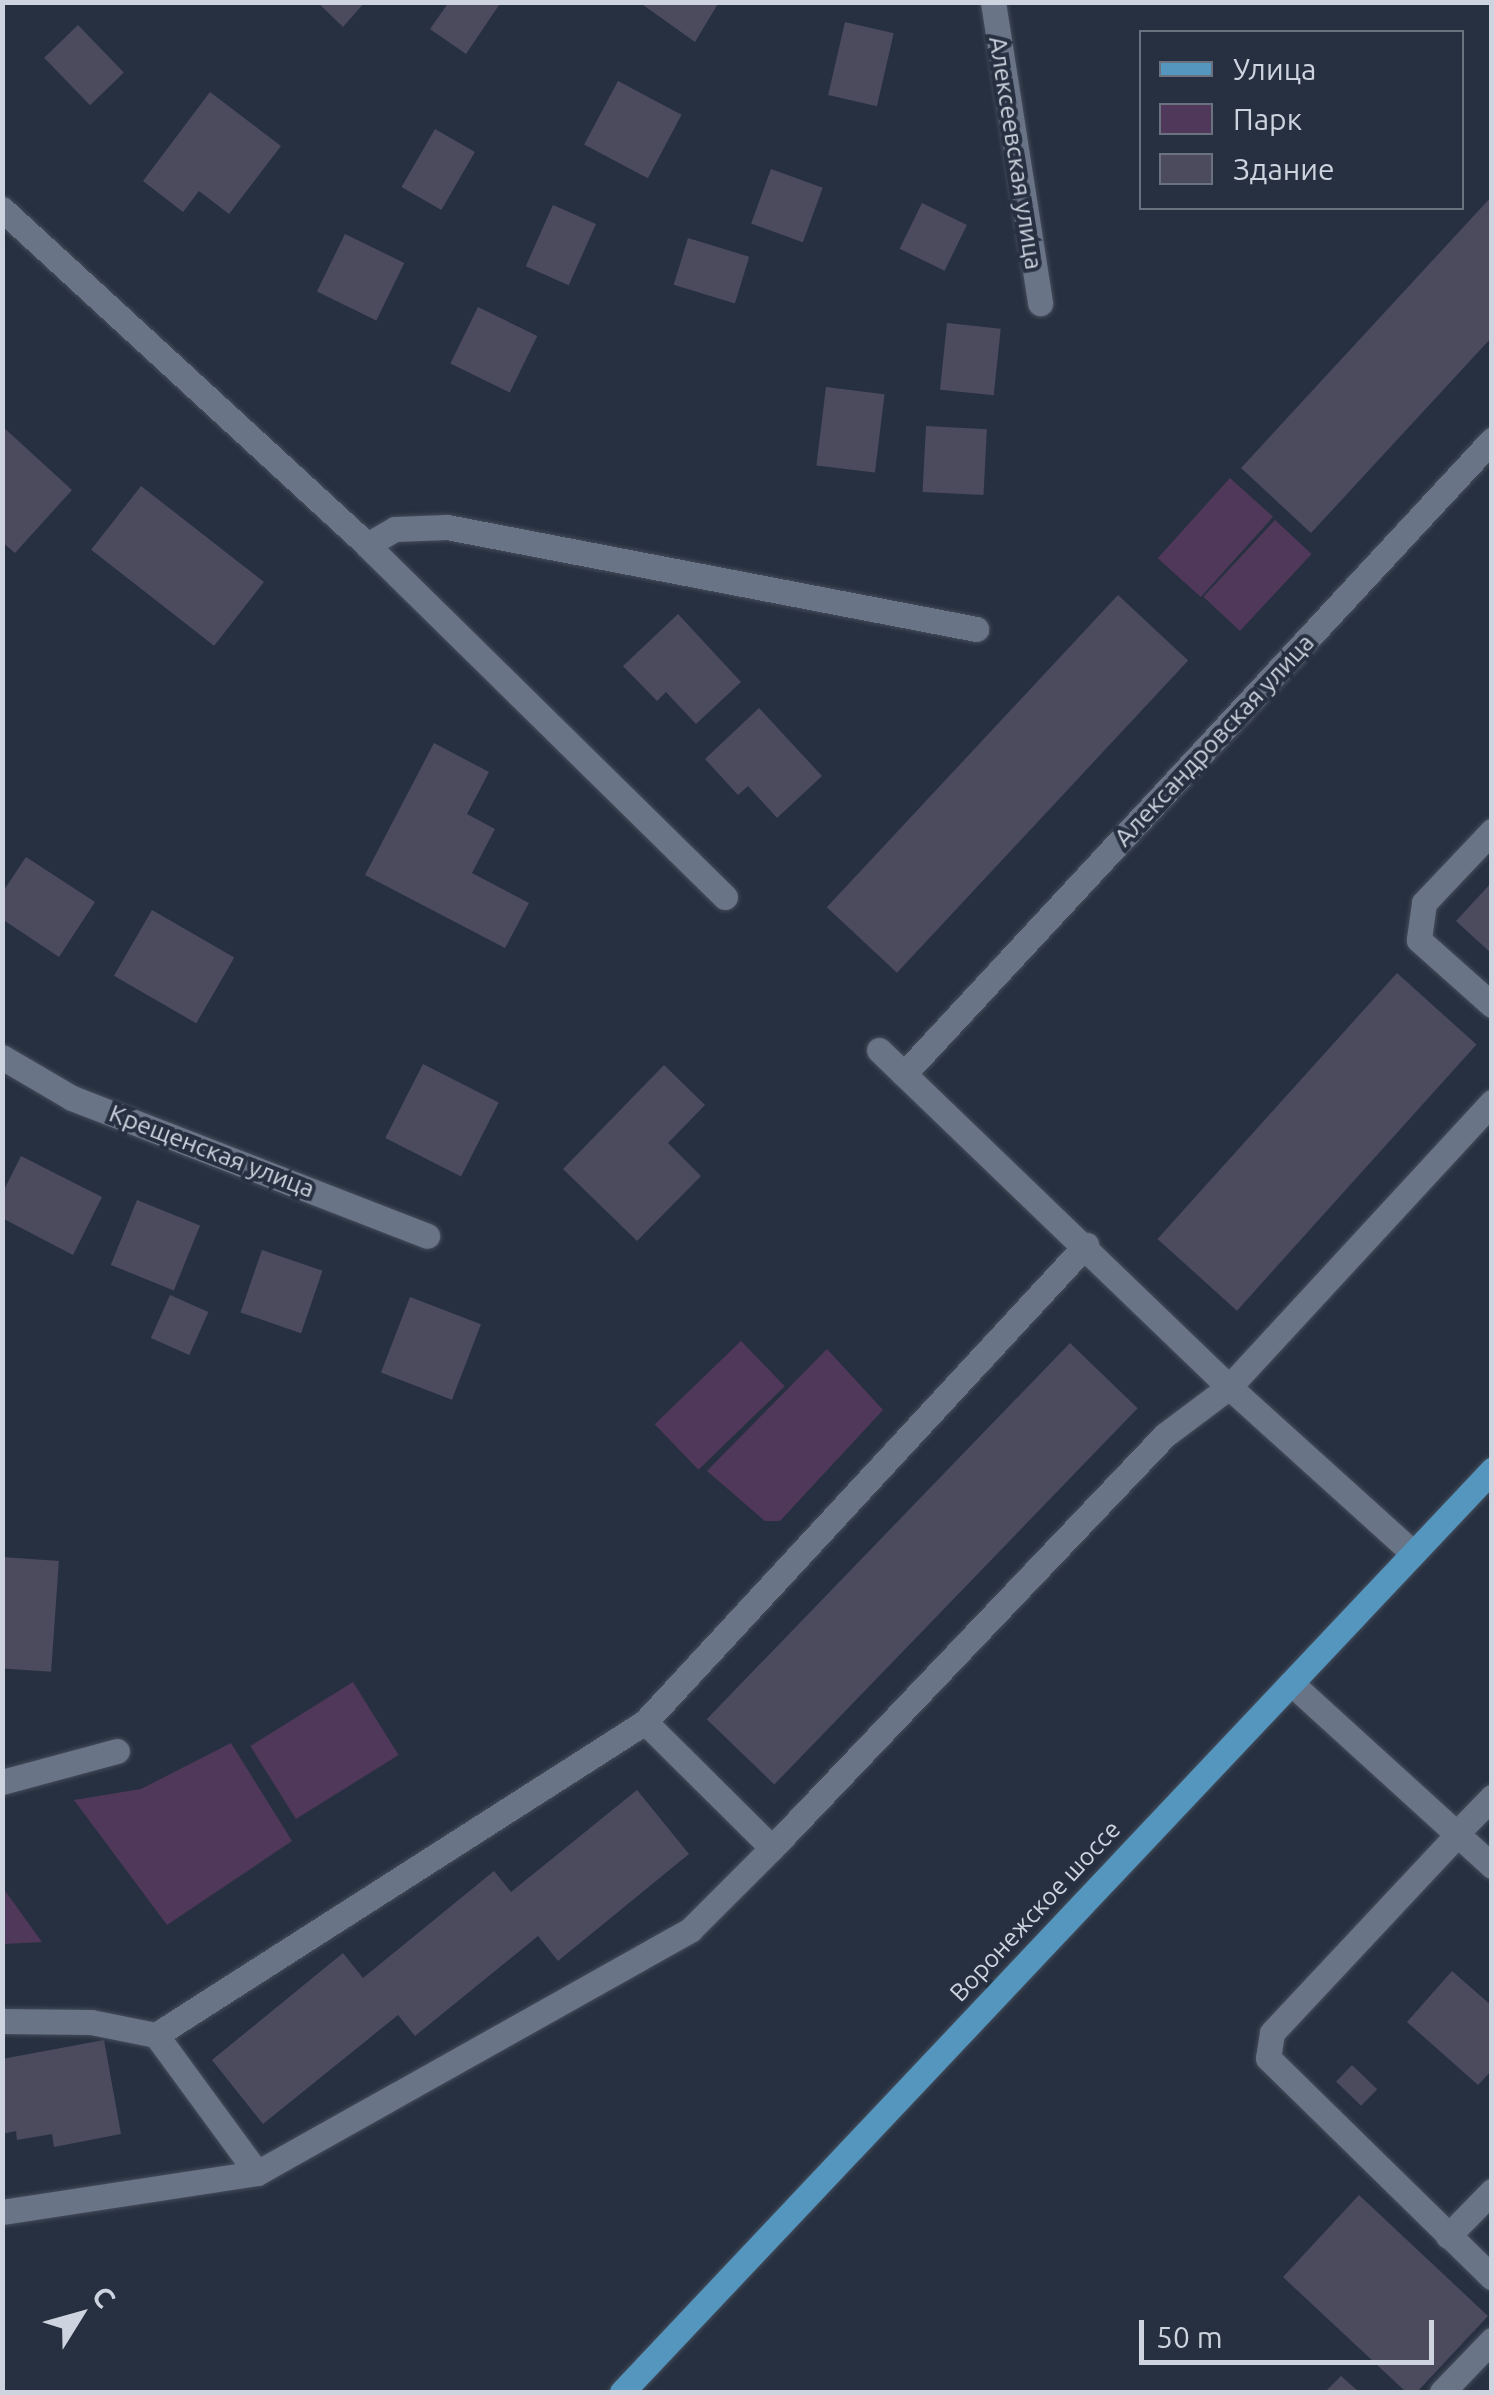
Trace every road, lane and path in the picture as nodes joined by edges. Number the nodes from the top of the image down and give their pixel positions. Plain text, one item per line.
1 (993, 2) edge
2 (2, 208) edge
3 (1040, 303) dead end
4 (1492, 440) edge
5 (367, 544) junction
6 (976, 629) dead end
7 (1492, 832) edge
8 (725, 898) dead end
9 (1492, 1004) edge
10 (879, 1050) dead end
11 (2, 1057) edge
12 (904, 1074) junction
13 (1492, 1102) edge
14 (427, 1236) dead end
15 (1086, 1246) junction
16 (1229, 1387) junction
17 (1492, 1470) edge
18 (1414, 1553) junction
19 (1291, 1683) junction
20 (645, 1722) junction
21 (117, 1751) dead end
22 (2, 1782) edge
23 (1492, 1798) edge
24 (1456, 1834) junction
25 (772, 1848) junction
26 (1492, 1866) edge
27 (2, 2022) edge
28 (156, 2035) junction
29 (257, 2173) junction
30 (1492, 2190) edge
31 (2, 2212) edge
32 (1448, 2236) junction
33 (1492, 2277) edge
34 (1492, 2340) edge
35 (622, 2392) edge
36 (1442, 2392) edge

1 - 3 street, Алексеевская улица
2 - 5 street
4 - 12 street, Александровская улица
5 - 6 street
5 - 8 street
7 - 9 street
10 - 12 street
11 - 14 street, Крещенская улица
12 - 15 street
13 - 16 street
15 - 16 street
15 - 20 street
16 - 18 street
16 - 25 street
17 - 18 main road, Воронежское шоссе
18 - 19 main road, Воронежское шоссе
19 - 24 street
19 - 35 main road, Воронежское шоссе
20 - 25 street
20 - 28 street
21 - 22 street
23 - 24 street
24 - 26 street
24 - 32 street
25 - 29 street
27 - 28 street
28 - 29 street
29 - 31 street
30 - 32 street
32 - 33 street
34 - 36 street

